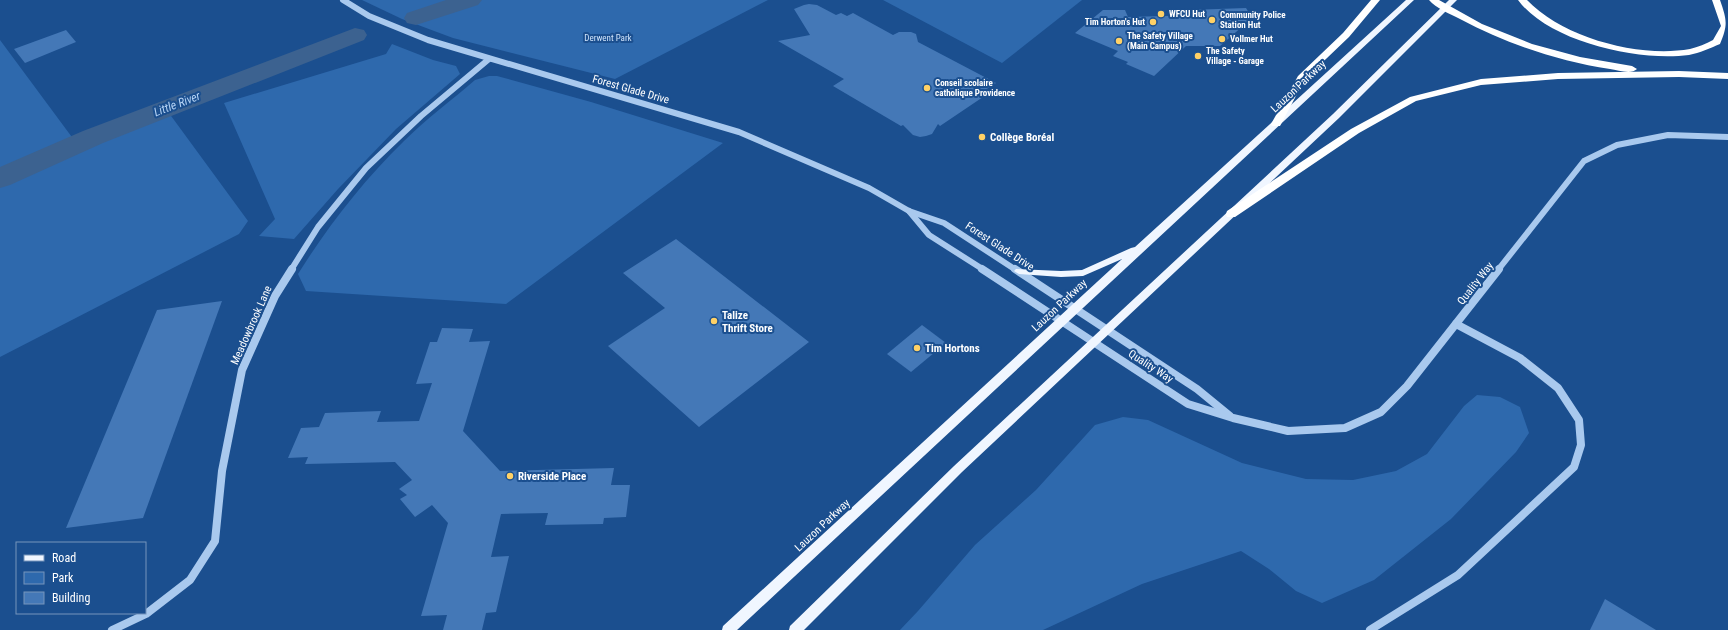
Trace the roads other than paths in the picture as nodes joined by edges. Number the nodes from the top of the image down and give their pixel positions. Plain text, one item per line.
1 (343, 0) edge
2 (1376, 0) edge
3 (1410, 0) edge
4 (1433, 0) edge
5 (1453, 0) edge
6 (1522, 0) edge
7 (1716, 0) edge
8 (1445, 8) junction
9 (489, 60) junction
10 (1679, 74) junction
11 (1728, 76) edge
12 (1276, 124) junction
13 (1728, 138) edge
14 (909, 211) junction
15 (1231, 214) junction
16 (1143, 246) junction
17 (1018, 271) junction
18 (1075, 308) junction
19 (1062, 320) junction
20 (1456, 324) junction
21 (1108, 329) junction
22 (1094, 342) junction
23 (1233, 418) junction
24 (112, 630) edge
25 (728, 630) edge
26 (795, 630) edge
27 (1370, 630) edge

1 - 9 street, Forest Glade Drive
2 - 12 highway
3 - 12 main road, Lauzon Parkway
4 - 8 highway
5 - 8 main road
6 - 7 highway
8 - 10 highway
8 - 15 main road
9 - 14 street, Forest Glade Drive
9 - 24 street, Meadowbrook Lane
10 - 11 highway
10 - 15 highway
12 - 16 main road, Lauzon Parkway
13 - 20 street, Quality Way
14 - 17 street, Forest Glade Drive
14 - 19 street, Forest Glade Drive
15 - 21 main road
16 - 17 main road
16 - 18 main road, Lauzon Parkway
17 - 18 street, Forest Glade Drive
18 - 19 main road, Lauzon Parkway
18 - 21 street, Quality Way
19 - 22 street, Quality Way
19 - 25 main road, Lauzon Parkway
20 - 23 street, Quality Way
20 - 27 street
21 - 22 main road
21 - 23 street, Quality Way
22 - 23 street, Quality Way
22 - 26 main road

